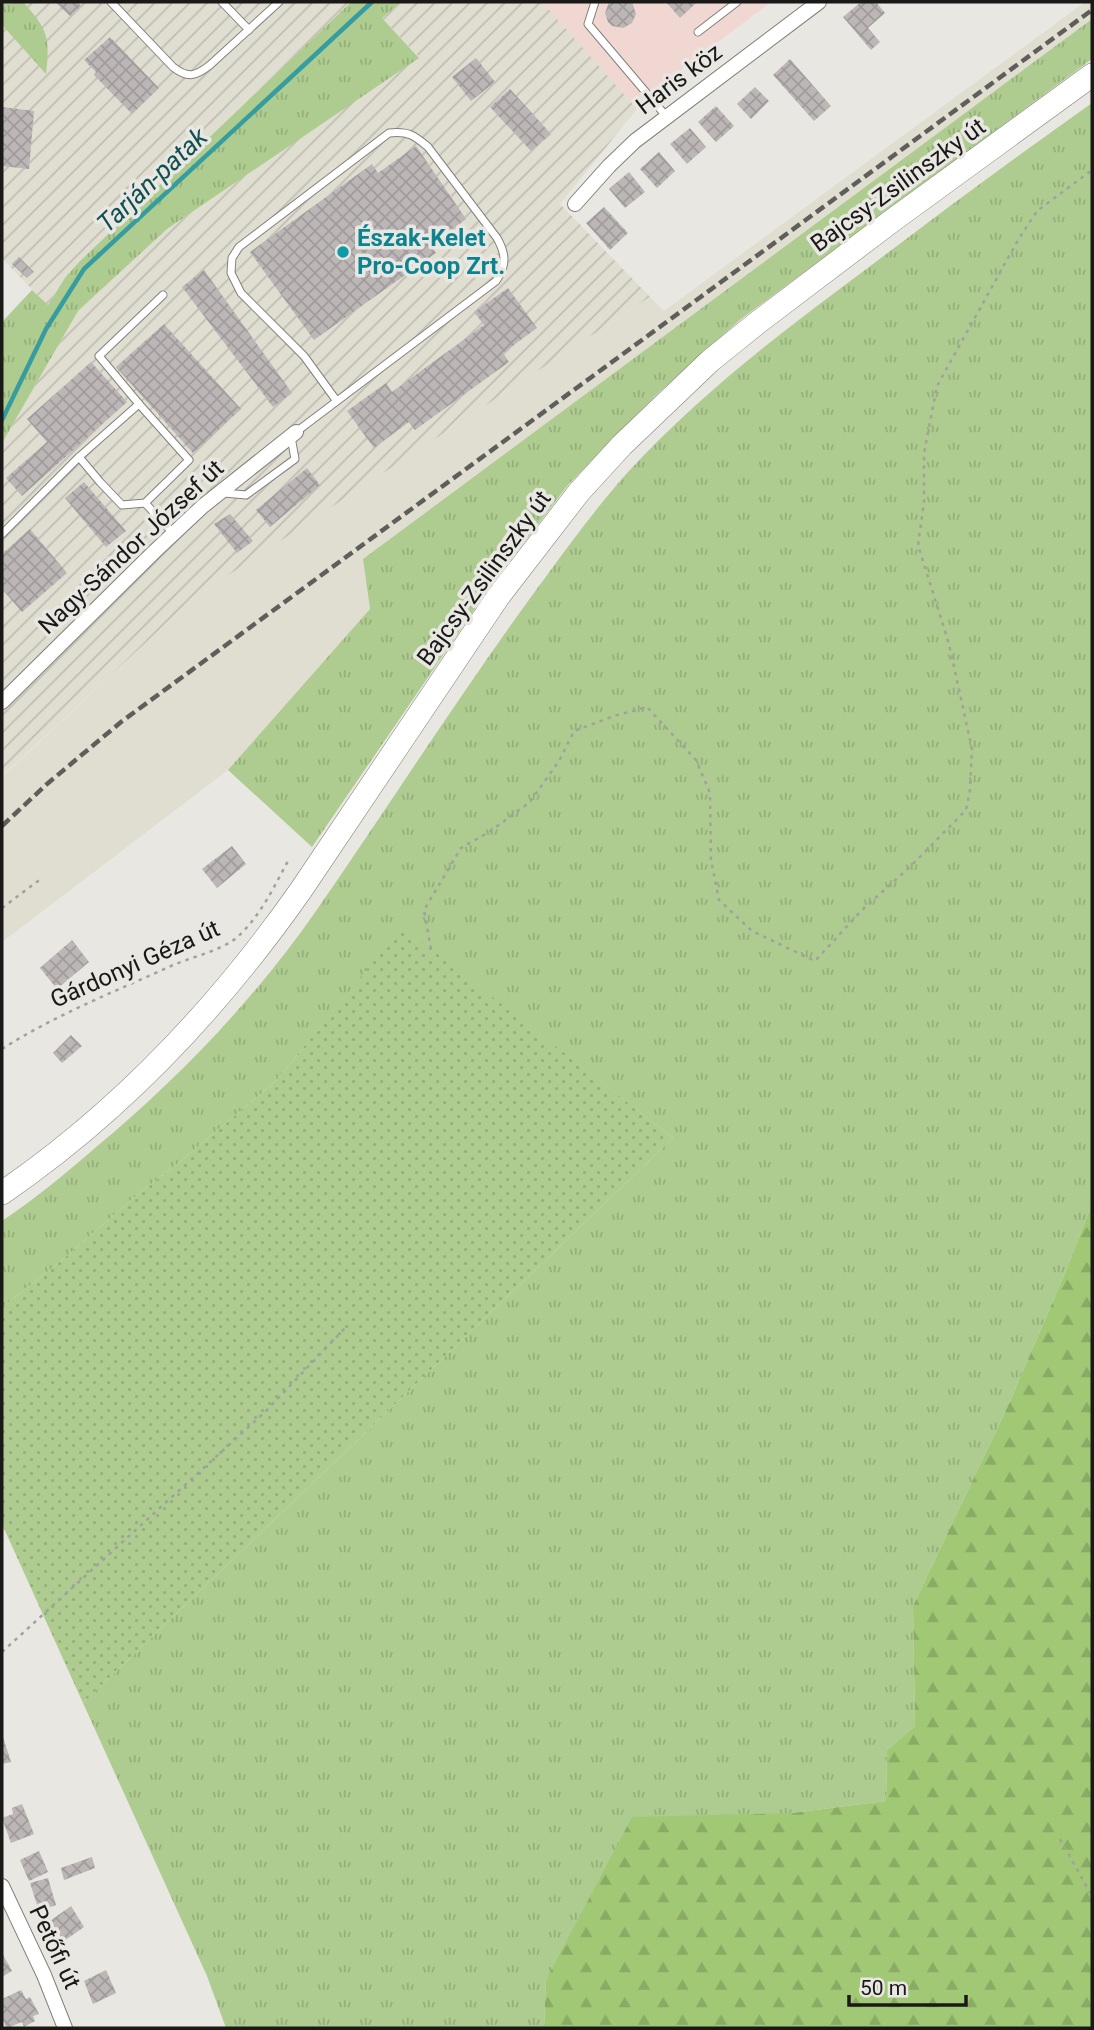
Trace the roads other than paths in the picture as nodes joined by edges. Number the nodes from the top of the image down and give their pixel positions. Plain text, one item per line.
1 (111, 2) edge
2 (222, 2) edge
3 (279, 2) edge
4 (594, 2) edge
5 (737, 2) edge
6 (819, 2) edge
7 (249, 30) junction
8 (698, 32) dead end
9 (1092, 75) edge
10 (666, 116) junction
11 (575, 204) dead end
12 (163, 296) dead end
13 (336, 400) junction
14 (139, 404) junction
15 (293, 434) junction
16 (79, 457) junction
17 (219, 492) junction
18 (145, 503) junction
19 (173, 533) junction
20 (2, 534) edge
21 (2, 702) edge
22 (2, 1193) edge
23 (2, 1886) edge
24 (65, 2028) edge

1 - 7 lane
2 - 7 lane
3 - 7 lane
4 - 10 lane
5 - 8 lane
6 - 10 street, Haris köz
9 - 22 main road, Bajcsy-Zsilinszky út
10 - 11 street, Haris köz
12 - 14 lane
13 - 13 lane
13 - 15 lane
14 - 16 lane
14 - 18 lane
15 - 17 street, Nagy-Sándor József út
15 - 17 lane
16 - 18 lane
16 - 20 lane
17 - 19 street, Nagy-Sándor József út
18 - 19 lane
19 - 21 street, Nagy-Sándor József út
23 - 24 street, Petőfi út

